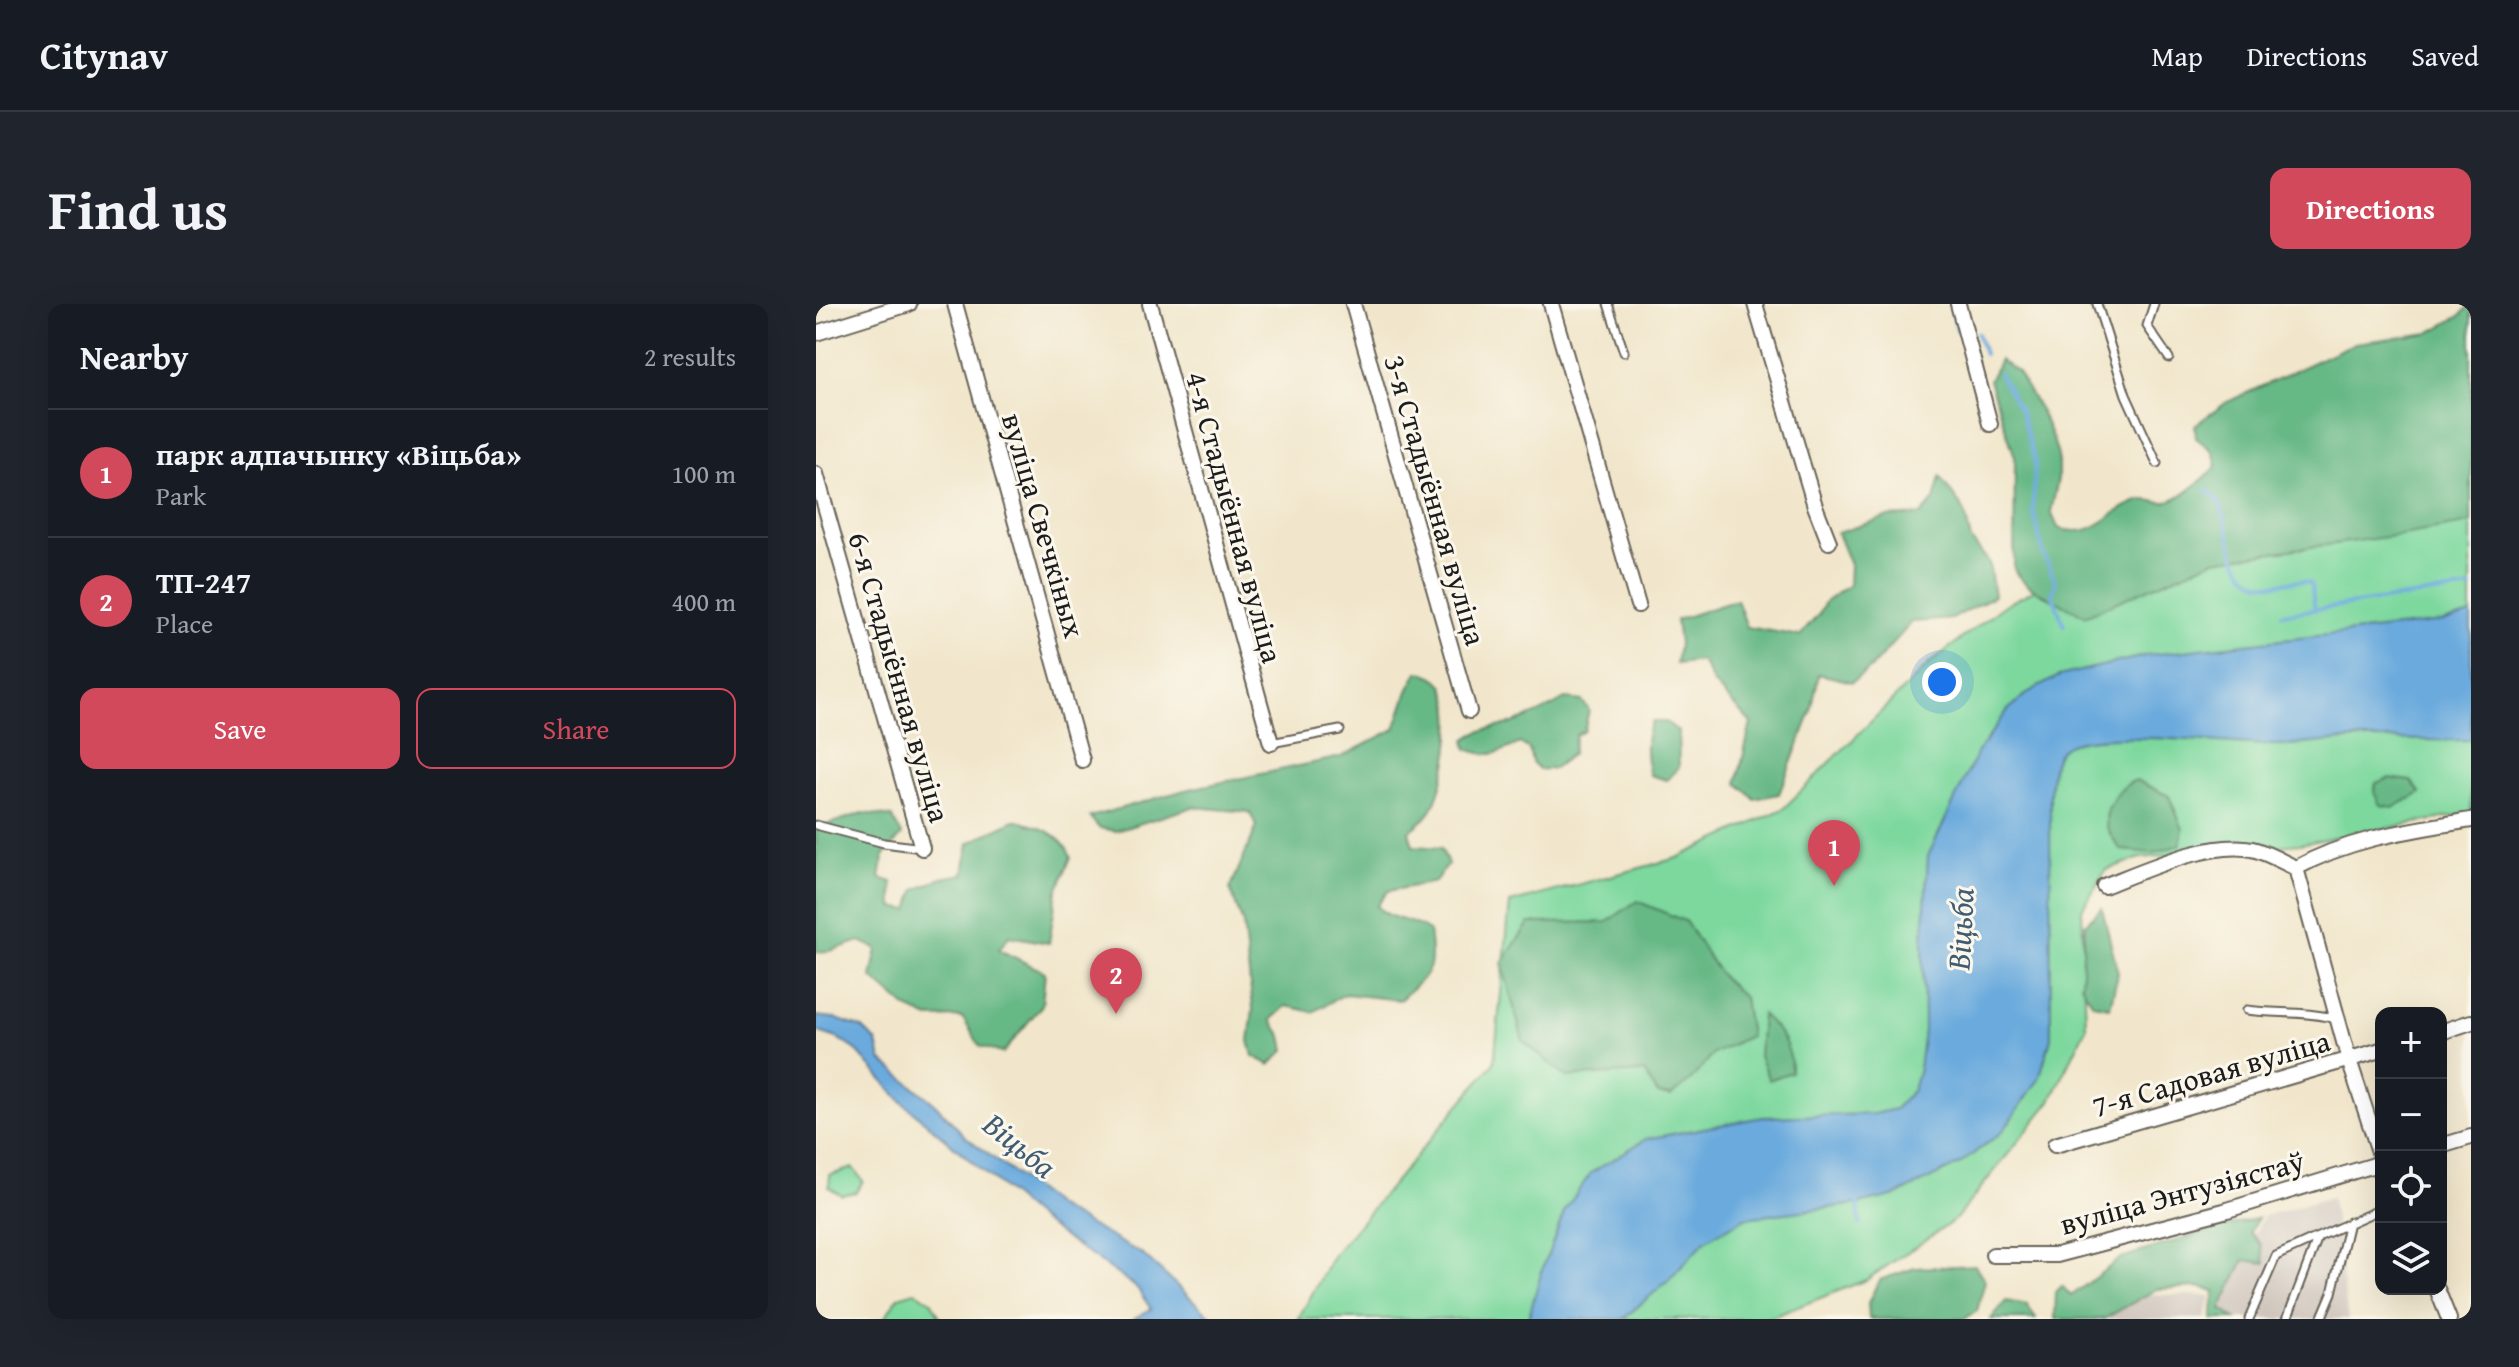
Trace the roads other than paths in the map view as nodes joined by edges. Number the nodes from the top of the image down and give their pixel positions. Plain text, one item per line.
1 (909, 304) edge
2 (955, 304) edge
3 (1150, 304) edge
4 (1353, 304) edge
5 (1551, 304) edge
6 (1608, 304) edge
7 (1755, 304) edge
8 (1958, 304) edge
9 (2097, 304) edge
10 (2154, 304) edge
11 (816, 333) edge
12 (1624, 352) dead end
13 (2169, 358) dead end
14 (1990, 424) dead end
15 (2157, 463) dead end
16 (816, 474) edge
17 (1829, 542) dead end
18 (1638, 605) dead end
19 (1469, 711) dead end
20 (1340, 730) dead end
21 (1271, 743) joint
22 (1082, 760) dead end
23 (2471, 820) edge
24 (816, 825) edge
25 (922, 848) joint
26 (2296, 868) junction
27 (2104, 886) dead end
28 (2247, 1010) dead end
29 (2339, 1019) junction
30 (2471, 1022) edge
31 (2447, 1030) edge
32 (2375, 1052) edge
33 (2349, 1060) junction
34 (2471, 1137) edge
35 (2447, 1144) edge
36 (2055, 1145) dead end
37 (2378, 1151) edge
38 (2375, 1162) edge
39 (2375, 1211) edge
40 (2349, 1222) junction
41 (2318, 1237) junction
42 (1993, 1255) dead end
43 (2439, 1295) edge
44 (2249, 1319) edge
45 (2287, 1319) edge
46 (2321, 1319) edge
47 (2449, 1319) edge

1 - 11 street
2 - 22 street, вуліца Свечкіных
3 - 21 street, 4-я Стадыённая вуліца
4 - 19 street, 3-я Стадыённая вуліца
5 - 18 street
6 - 12 lane
7 - 17 street
8 - 14 street
9 - 15 lane
10 - 13 lane
16 - 25 street, 6-я Стадыённая вуліца
20 - 21 lane
23 - 26 street
24 - 25 lane
26 - 27 street
26 - 29 street
28 - 29 lane
29 - 33 street
30 - 31 street
32 - 33 street, 7-я Садовая вуліца
33 - 36 street, 7-я Садовая вуліца
33 - 37 street
34 - 35 street
38 - 42 street, вуліца Энтузіястаў
39 - 40 lane
40 - 41 lane
40 - 46 lane
41 - 44 lane
41 - 45 lane
43 - 47 street

